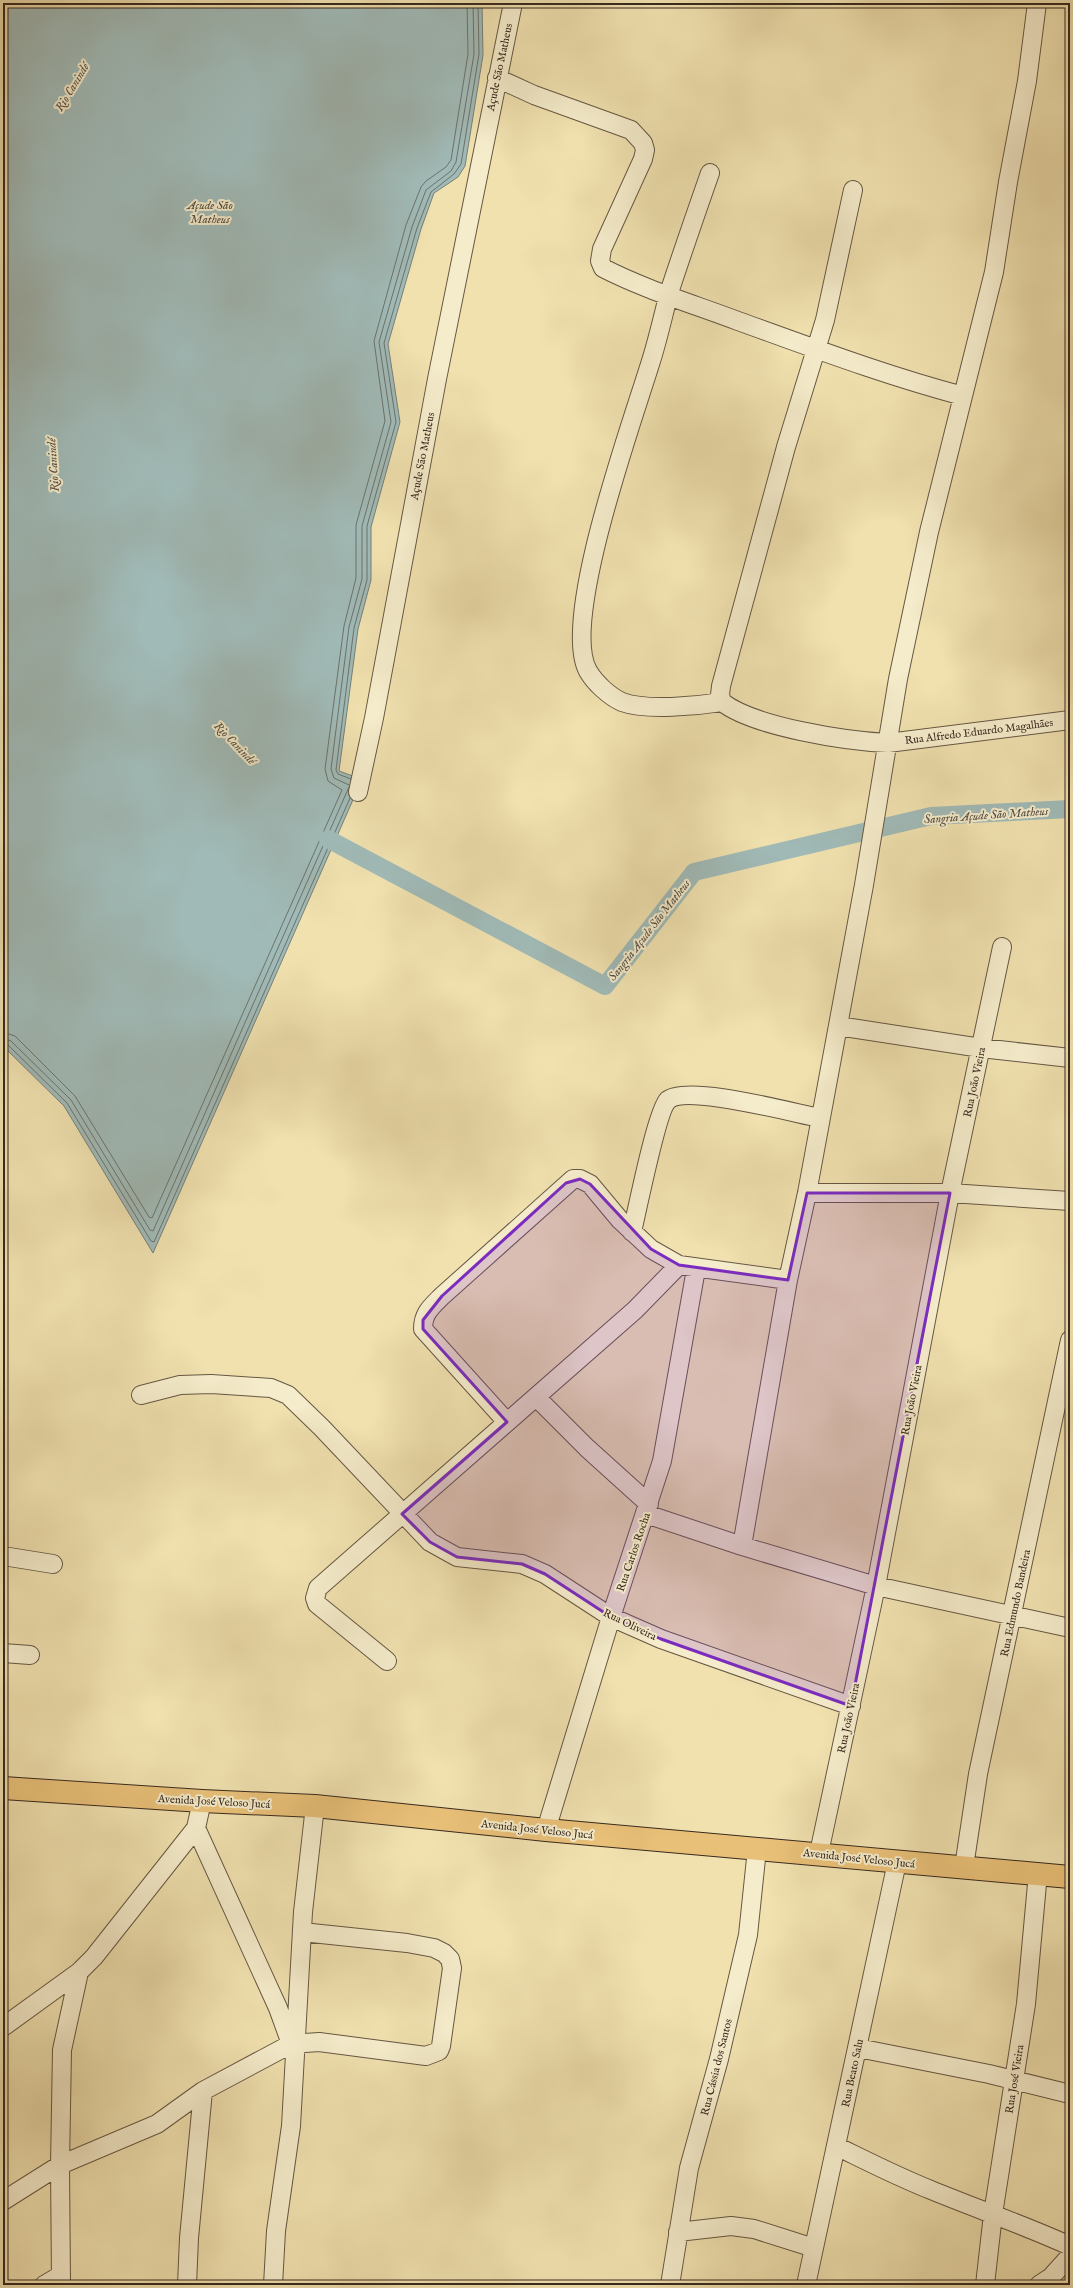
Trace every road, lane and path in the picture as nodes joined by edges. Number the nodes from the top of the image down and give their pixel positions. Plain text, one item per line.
1 (513, 3) edge
2 (1037, 3) edge
3 (497, 78) junction
4 (710, 173) dead end
5 (853, 190) dead end
6 (669, 295) junction
7 (816, 350) junction
8 (963, 396) junction
9 (722, 702) junction
10 (1070, 720) edge
11 (888, 743) junction
12 (358, 792) dead end
13 (1002, 947) dead end
14 (838, 1026) junction
15 (981, 1048) junction
16 (1070, 1058) edge
17 (820, 1118) junction
18 (807, 1193) junction
19 (950, 1193) junction
20 (1070, 1201) edge
21 (632, 1232) junction
22 (687, 1267) junction
23 (788, 1280) junction
24 (1070, 1340) edge
25 (141, 1395) dead end
26 (536, 1396) junction
27 (507, 1422) junction
28 (647, 1509) junction
29 (402, 1514) junction
30 (742, 1546) junction
31 (3, 1556) edge
32 (53, 1564) dead end
33 (876, 1586) junction
34 (1012, 1616) junction
35 (611, 1617) junction
36 (1070, 1628) edge
37 (3, 1653) edge
38 (30, 1655) dead end
39 (387, 1661) dead end
40 (851, 1706) junction
41 (4, 1790) edge
42 (202, 1801) junction
43 (315, 1806) junction
44 (196, 1828) junction
45 (546, 1830) junction
46 (757, 1849) junction
47 (819, 1853) junction
48 (897, 1862) junction
49 (964, 1867) junction
50 (1038, 1873) junction
51 (1070, 1876) edge
52 (302, 1932) junction
53 (79, 1972) junction
54 (3, 2026) edge
55 (294, 2043) junction
56 (858, 2048) junction
57 (1014, 2080) junction
58 (203, 2091) junction
59 (1070, 2094) edge
60 (836, 2146) junction
61 (60, 2165) junction
62 (3, 2201) edge
63 (994, 2214) junction
64 (678, 2232) junction
65 (1070, 2246) edge
66 (814, 2248) junction
67 (1070, 2256) edge
68 (61, 2280) edge
69 (44, 2285) edge
70 (188, 2285) edge
71 (273, 2285) edge
72 (670, 2285) edge
73 (806, 2285) edge
74 (985, 2285) edge
75 (1039, 2285) edge

1 - 3 street, Açude São Matheus
2 - 8 street
3 - 6 street
3 - 12 street, Açude São Matheus
4 - 6 street
5 - 7 street
6 - 7 street
6 - 9 street
7 - 8 street
7 - 9 street
8 - 11 street
9 - 11 street, Rua Alfredo Eduardo Magalhães
10 - 11 street, Rua Alfredo Eduardo Magalhães
11 - 14 street
13 - 15 street, Rua João Vieira
14 - 15 street
14 - 17 street
15 - 16 street
15 - 19 street, Rua João Vieira
17 - 18 street
17 - 21 street
18 - 19 street
18 - 23 street
19 - 20 street
19 - 33 street, Rua João Vieira
21 - 22 street
21 - 27 street
22 - 23 street
22 - 26 street
22 - 28 street, Rua Carlos Rocha
23 - 30 street
24 - 34 street, Rua Edmundo Bandeira
25 - 29 street, Rua Oliveira
26 - 27 street
26 - 28 street
27 - 29 street
28 - 30 street
28 - 35 street, Rua Carlos Rocha
29 - 35 street, Rua Oliveira
29 - 39 street
30 - 33 street
31 - 32 street
33 - 34 street
33 - 40 street, Rua João Vieira
34 - 36 street
34 - 49 street, Rua Edmundo Bandeira
35 - 40 street, Rua Oliveira
35 - 45 street, Rua Carlos Rocha
37 - 38 street
40 - 47 street, Rua João Vieira
41 - 42 main road, Avenida José Veloso Jucá
42 - 43 main road, Avenida José Veloso Jucá
42 - 44 street
43 - 45 main road, Avenida José Veloso Jucá
43 - 52 street
44 - 53 street
44 - 55 street
45 - 46 main road, Avenida José Veloso Jucá
46 - 47 main road, Avenida José Veloso Jucá
46 - 64 street, Rua Cássia dos Santos
47 - 48 main road, Avenida José Veloso Jucá
48 - 49 main road, Avenida José Veloso Jucá
48 - 56 street, Rua Beato Salu
49 - 50 main road, Avenida José Veloso Jucá
50 - 51 main road, Avenida José Veloso Jucá
50 - 57 street, Rua José Vieira
52 - 55 street
52 - 55 street
53 - 54 street
53 - 61 street
55 - 58 street
55 - 71 street
56 - 57 street
56 - 60 street, Rua Beato Salu
57 - 59 street
57 - 63 street, Rua José Vieira
58 - 61 street
58 - 70 street
60 - 63 street
60 - 66 street, Rua Beato Salu
61 - 62 street
61 - 68 street
63 - 65 street
63 - 74 street, Rua José Vieira
64 - 66 street
64 - 72 street, Rua Cássia dos Santos
66 - 73 street, Rua Beato Salu
67 - 75 street
68 - 69 street

